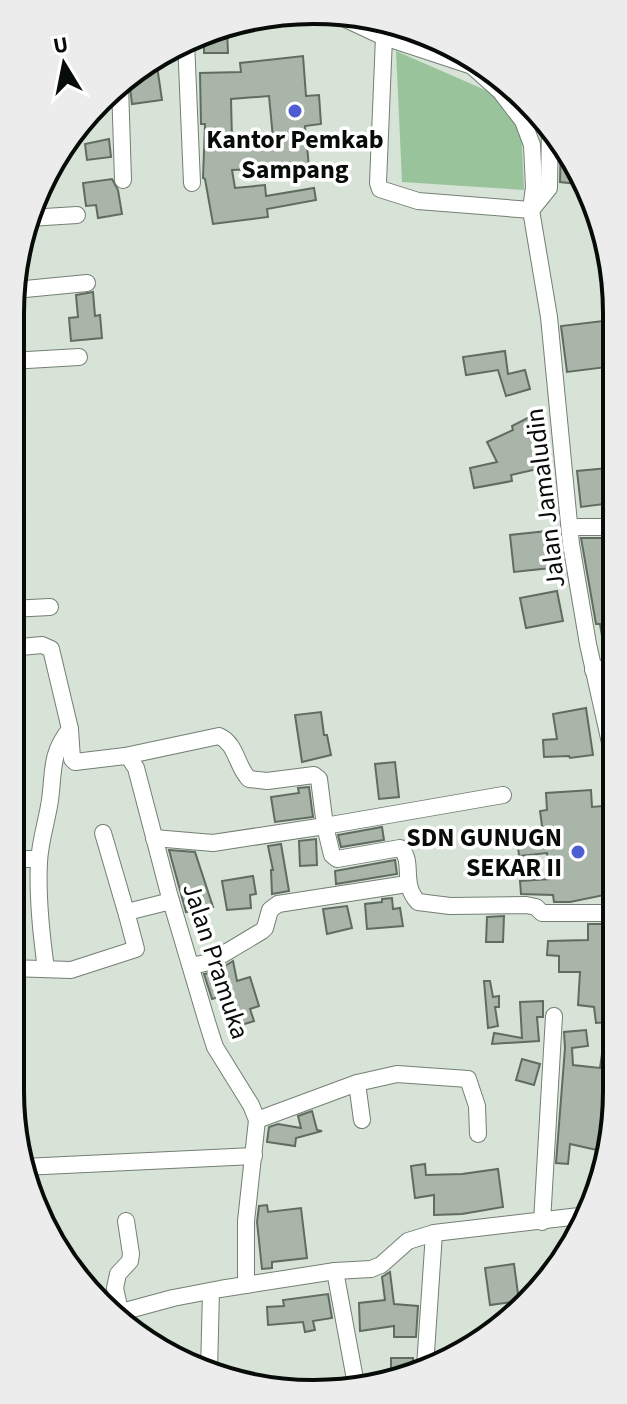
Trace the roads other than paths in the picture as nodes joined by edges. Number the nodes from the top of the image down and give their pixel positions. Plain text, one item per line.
1 (368, 30) edge
2 (384, 37) junction
3 (438, 52) edge
4 (187, 53) edge
5 (499, 92) edge
6 (120, 98) edge
7 (550, 147) edge
8 (123, 180) dead end
9 (192, 183) dead end
10 (531, 210) junction
11 (77, 215) dead end
12 (40, 217) edge
13 (87, 283) dead end
14 (25, 289) edge
15 (79, 357) dead end
16 (24, 360) edge
17 (570, 527) junction
18 (603, 527) edge
19 (50, 607) dead end
20 (24, 608) edge
21 (24, 647) edge
22 (603, 669) edge
23 (593, 670) junction
24 (603, 717) edge
25 (70, 729) junction
26 (125, 756) junction
27 (503, 795) dead end
28 (325, 826) junction
29 (103, 833) dead end
30 (154, 838) junction
31 (24, 859) edge
32 (39, 859) junction
33 (407, 884) junction
34 (171, 901) junction
35 (603, 913) edge
36 (127, 915) junction
37 (191, 966) junction
38 (24, 968) edge
39 (46, 969) junction
40 (554, 1016) dead end
41 (357, 1083) junction
42 (257, 1120) junction
43 (362, 1120) dead end
44 (478, 1134) dead end
45 (254, 1156) junction
46 (34, 1166) edge
47 (574, 1217) edge
48 (126, 1221) dead end
49 (542, 1222) junction
50 (434, 1233) junction
51 (335, 1271) junction
52 (246, 1285) junction
53 (211, 1291) junction
54 (116, 1302) edge
55 (126, 1311) edge
56 (426, 1357) edge
57 (209, 1361) edge
58 (355, 1377) edge

1 - 2 street
2 - 3 street
2 - 10 street
4 - 9 street
5 - 10 street, Jalan Jamaludin
6 - 8 street
7 - 10 street
10 - 17 street, Jalan Jamaludin
11 - 12 street
13 - 14 street
15 - 16 street
17 - 18 street
17 - 23 street, Jalan Jamaludin
19 - 20 street
21 - 25 street
22 - 23 street
23 - 24 street, Jalan Jamaludin
25 - 26 street
25 - 32 street
26 - 28 street
26 - 30 street, Jalan Pramuka
27 - 28 street
28 - 30 street
28 - 33 street
29 - 36 street
30 - 34 street, Jalan Pramuka
31 - 32 street
32 - 39 street
33 - 35 street
33 - 37 street
34 - 36 street
34 - 37 street, Jalan Pramuka
36 - 39 street
37 - 42 street, Jalan Pramuka
38 - 39 street
40 - 49 street
41 - 42 street
41 - 43 street
41 - 44 street
42 - 45 street
45 - 46 street
45 - 52 street
47 - 49 street
48 - 54 street
49 - 50 street
50 - 51 street
50 - 56 street
51 - 52 street
51 - 58 street
52 - 53 street
53 - 55 street
53 - 57 street

